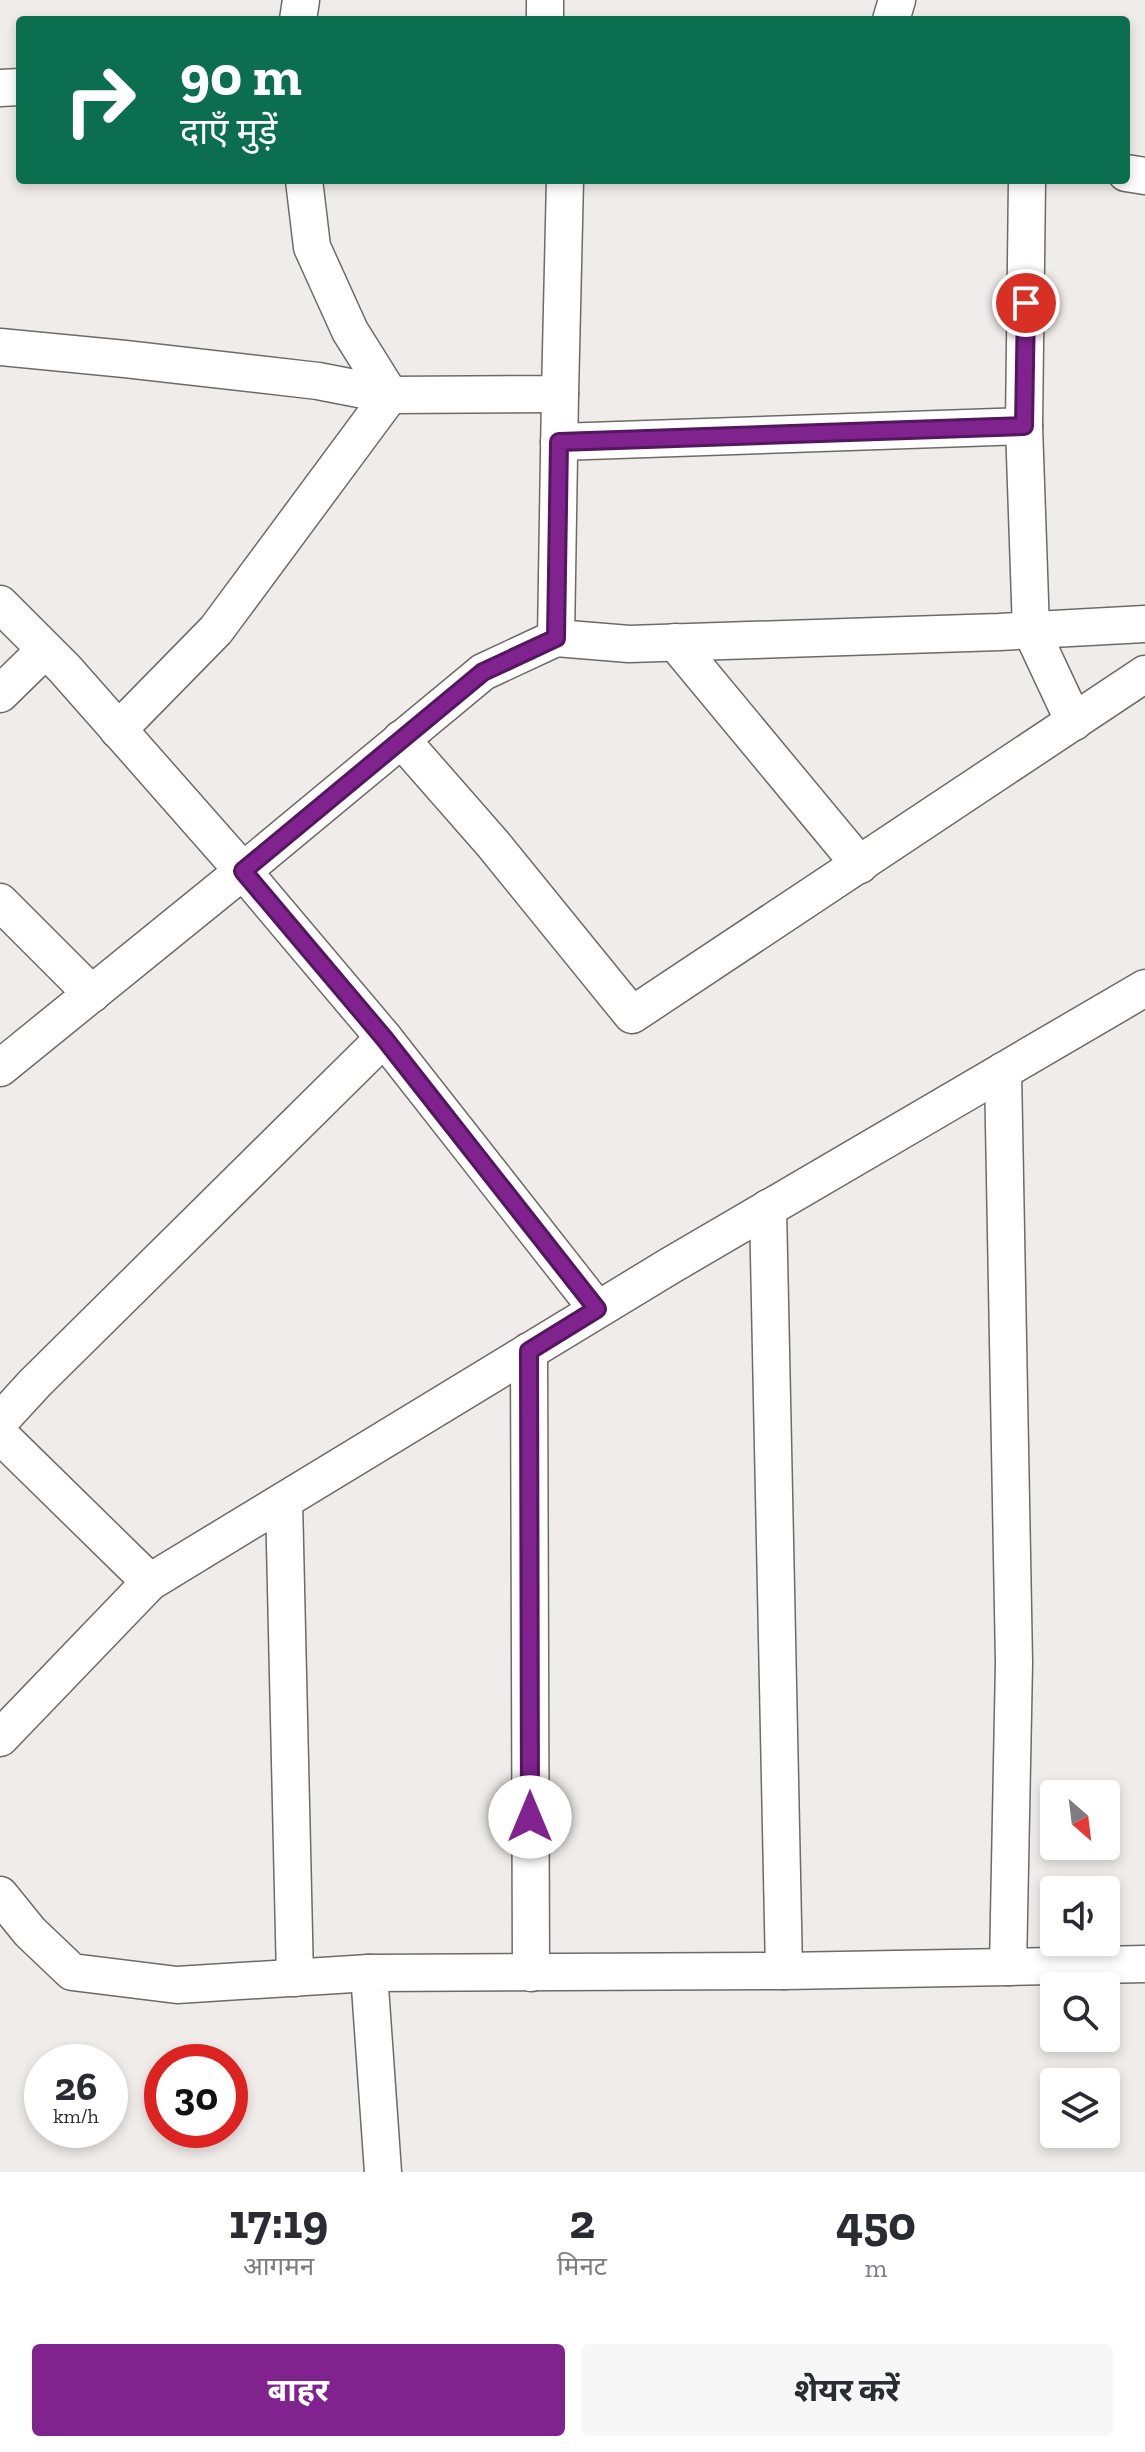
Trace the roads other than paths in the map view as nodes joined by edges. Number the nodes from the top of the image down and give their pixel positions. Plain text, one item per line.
1 (304, 184) edge
2 (565, 184) edge
3 (1027, 184) edge
4 (0, 347) edge
5 (560, 394) junction
6 (390, 395) junction
7 (1024, 426) junction
8 (559, 442) junction
9 (0, 604) edge
10 (1145, 624) edge
11 (1031, 630) junction
12 (556, 638) junction
13 (675, 642) junction
14 (45, 650) junction
15 (1145, 674) edge
16 (0, 694) edge
17 (1074, 722) junction
18 (118, 730) junction
19 (401, 739) junction
20 (860, 865) junction
21 (243, 871) junction
22 (0, 902) edge
23 (1145, 988) edge
24 (92, 994) junction
25 (384, 1038) junction
26 (0, 1068) edge
27 (1003, 1071) junction
28 (768, 1208) junction
29 (597, 1309) junction
30 (529, 1351) junction
31 (0, 1421) edge
32 (0, 1435) edge
33 (284, 1501) junction
34 (150, 1582) junction
35 (0, 1738) edge
36 (0, 1895) edge
37 (1145, 1964) edge
38 (1008, 1967) junction
39 (784, 1971) junction
40 (369, 1973) junction
41 (531, 1973) junction
42 (295, 1978) junction
43 (383, 2172) edge

1 - 6 street
2 - 5 street
3 - 7 street
4 - 6 street
5 - 6 street
5 - 8 street
6 - 18 street
7 - 8 street
7 - 11 street
8 - 12 street
9 - 14 street
10 - 11 street
11 - 13 street
11 - 17 street
12 - 13 street
12 - 19 street
13 - 20 street
14 - 16 street
14 - 18 street
15 - 17 street
17 - 20 street
18 - 21 street
19 - 20 street
19 - 21 street
21 - 24 street
21 - 25 street
22 - 24 street
23 - 27 street
24 - 26 street
25 - 29 street
25 - 31 street
27 - 28 street
27 - 38 street
28 - 29 street
28 - 39 street
29 - 30 street
30 - 33 street
30 - 41 street
32 - 34 street
33 - 34 street
33 - 42 street
34 - 35 street
36 - 42 street
37 - 38 street
38 - 39 street
39 - 41 street
40 - 41 street
40 - 42 street
40 - 43 street

